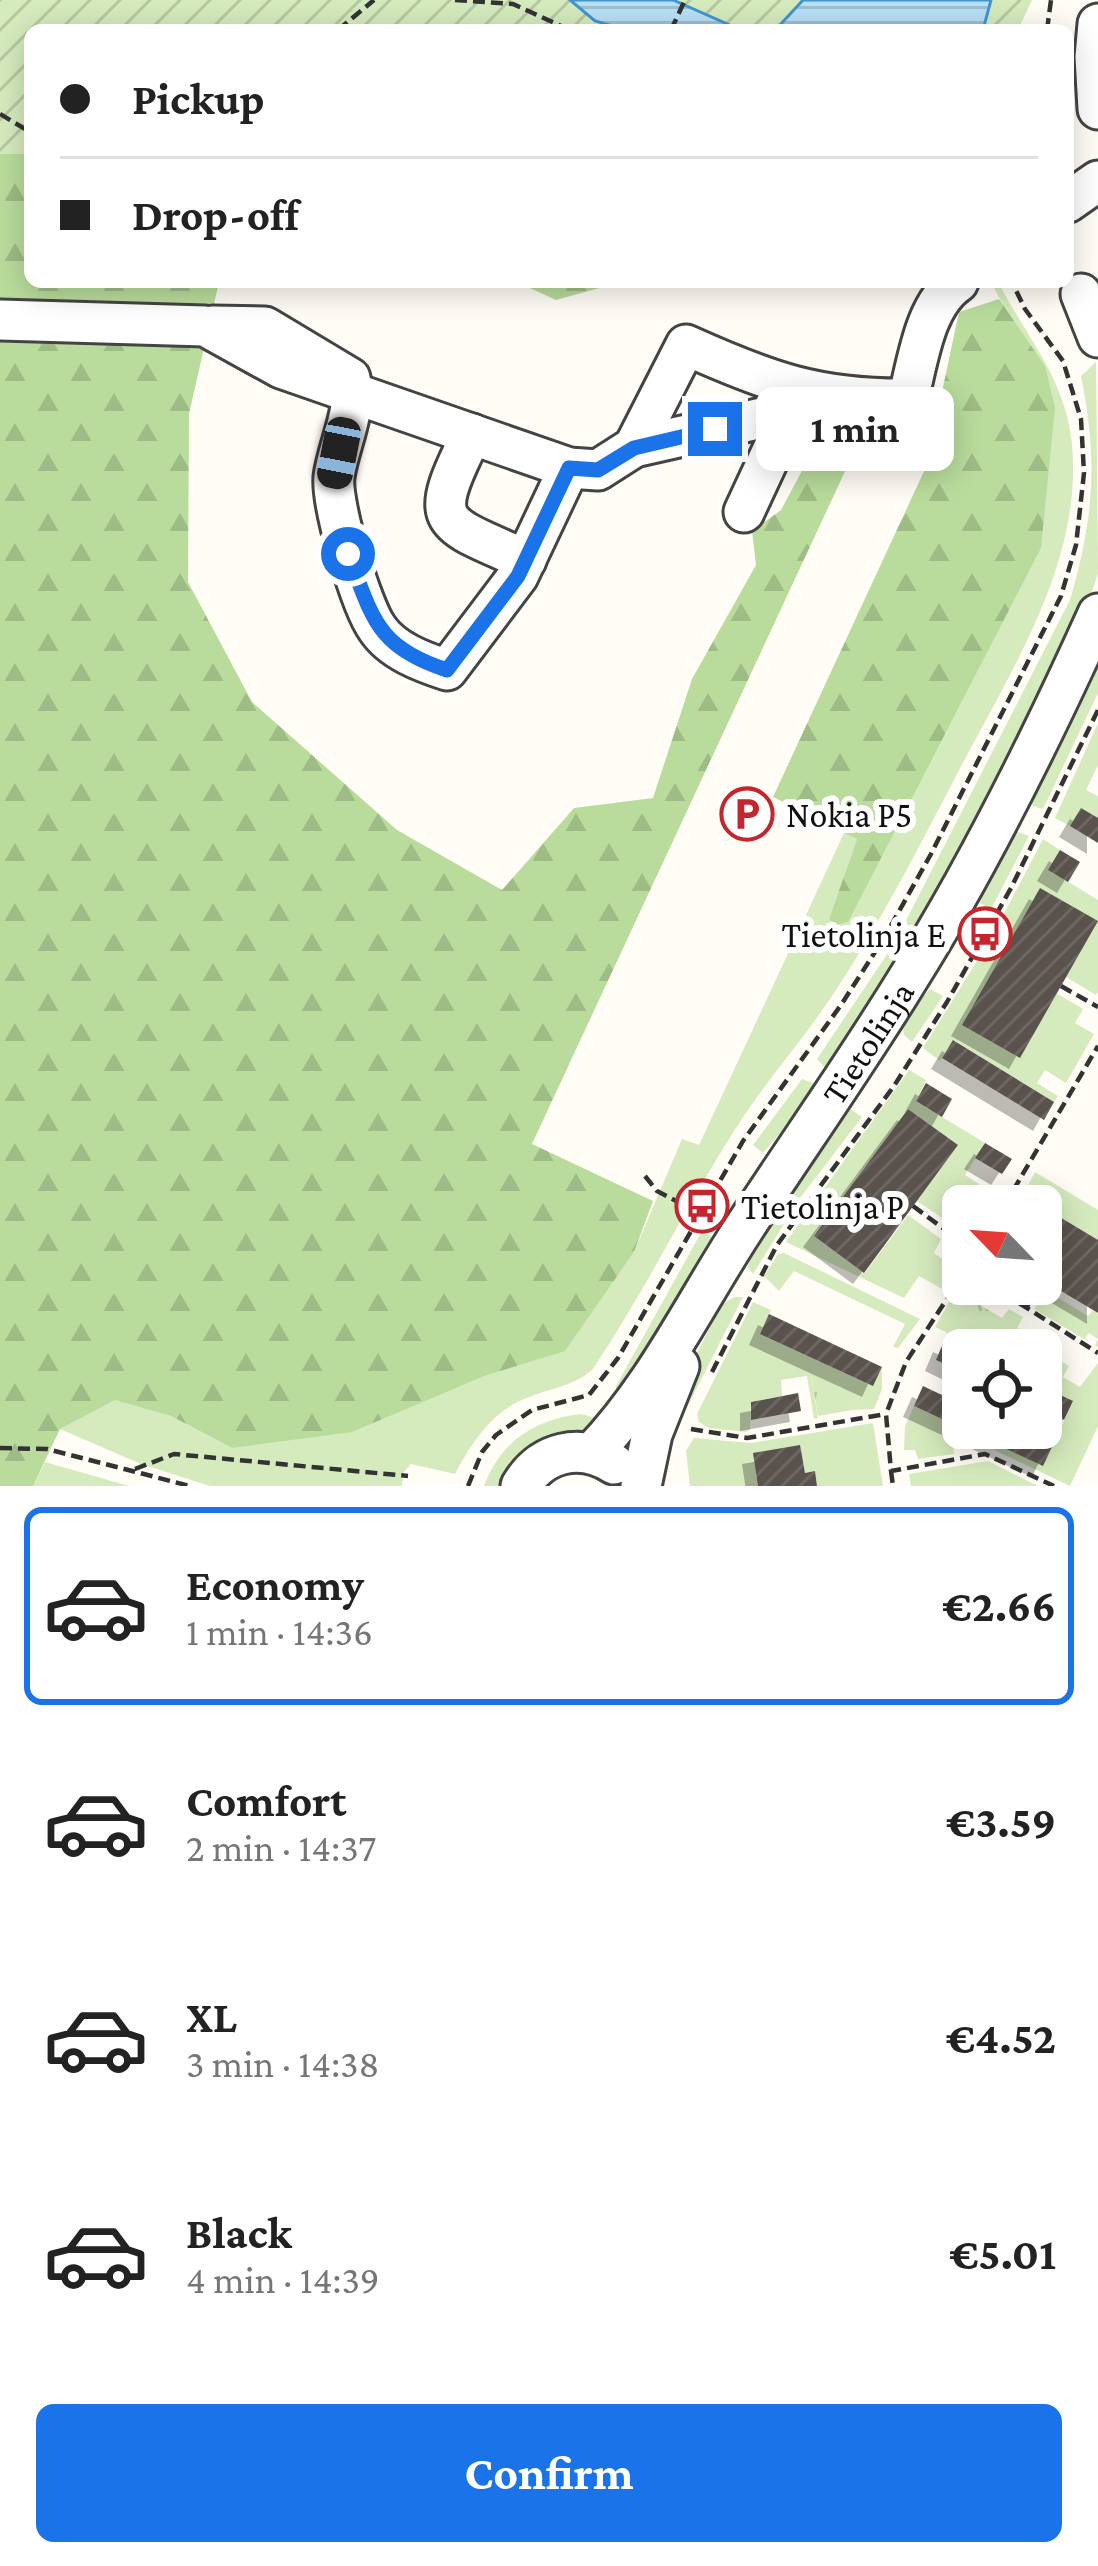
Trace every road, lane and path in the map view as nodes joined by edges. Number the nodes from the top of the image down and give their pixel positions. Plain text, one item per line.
1 (374, 0) edge
2 (455, 0) edge
3 (345, 24) edge
4 (557, 24) edge
5 (1098, 24) edge
6 (1098, 109) edge
7 (952, 288) edge
8 (1015, 288) edge
9 (1082, 293) edge
10 (0, 320) edge
11 (1098, 337) edge
12 (354, 393) junction
13 (847, 399) junction
14 (796, 410) junction
15 (472, 434) junction
16 (634, 448) junction
17 (569, 468) junction
18 (744, 512) dead end
19 (526, 560) junction
20 (1098, 614) edge
21 (1098, 710) edge
22 (1061, 986) dead end
23 (1098, 1007) edge
24 (1098, 1046) edge
25 (645, 1176) dead end
26 (1016, 1185) edge
27 (913, 1206) dead end
28 (699, 1213) junction
29 (942, 1227) edge
30 (718, 1269) junction
31 (943, 1305) edge
32 (1021, 1305) edge
33 (1028, 1305) edge
34 (1026, 1308) junction
35 (1098, 1353) edge
36 (704, 1388) dead end
37 (886, 1414) junction
38 (685, 1426) dead end
39 (0, 1448) edge
40 (592, 1453) junction
41 (135, 1469) junction
42 (890, 1471) junction
43 (408, 1476) dead end
44 (190, 1486) edge
45 (468, 1486) edge
46 (521, 1486) edge
47 (637, 1486) edge
48 (892, 1486) edge
49 (1054, 1486) edge

1 - 3 path
2 - 4 path
5 - 6 street
7 - 13 street
8 - 28 path
9 - 11 street
10 - 12 street
12 - 15 street
12 - 19 street
13 - 14 street
13 - 16 street
14 - 16 street
14 - 18 street
15 - 17 street
15 - 19 street
16 - 17 street
17 - 19 street
20 - 30 street, Tietolinja
21 - 36 path
22 - 23 path
24 - 26 path
25 - 28 path
27 - 29 path
28 - 45 path
30 - 40 street, Tietolinja
30 - 47 street, Tietolinja
31 - 37 path
32 - 34 path
33 - 34 path
34 - 35 path
37 - 38 path
37 - 42 path
39 - 41 path
40 - 46 street
40 - 47 street
41 - 43 path
41 - 44 path
42 - 48 path
42 - 49 path

